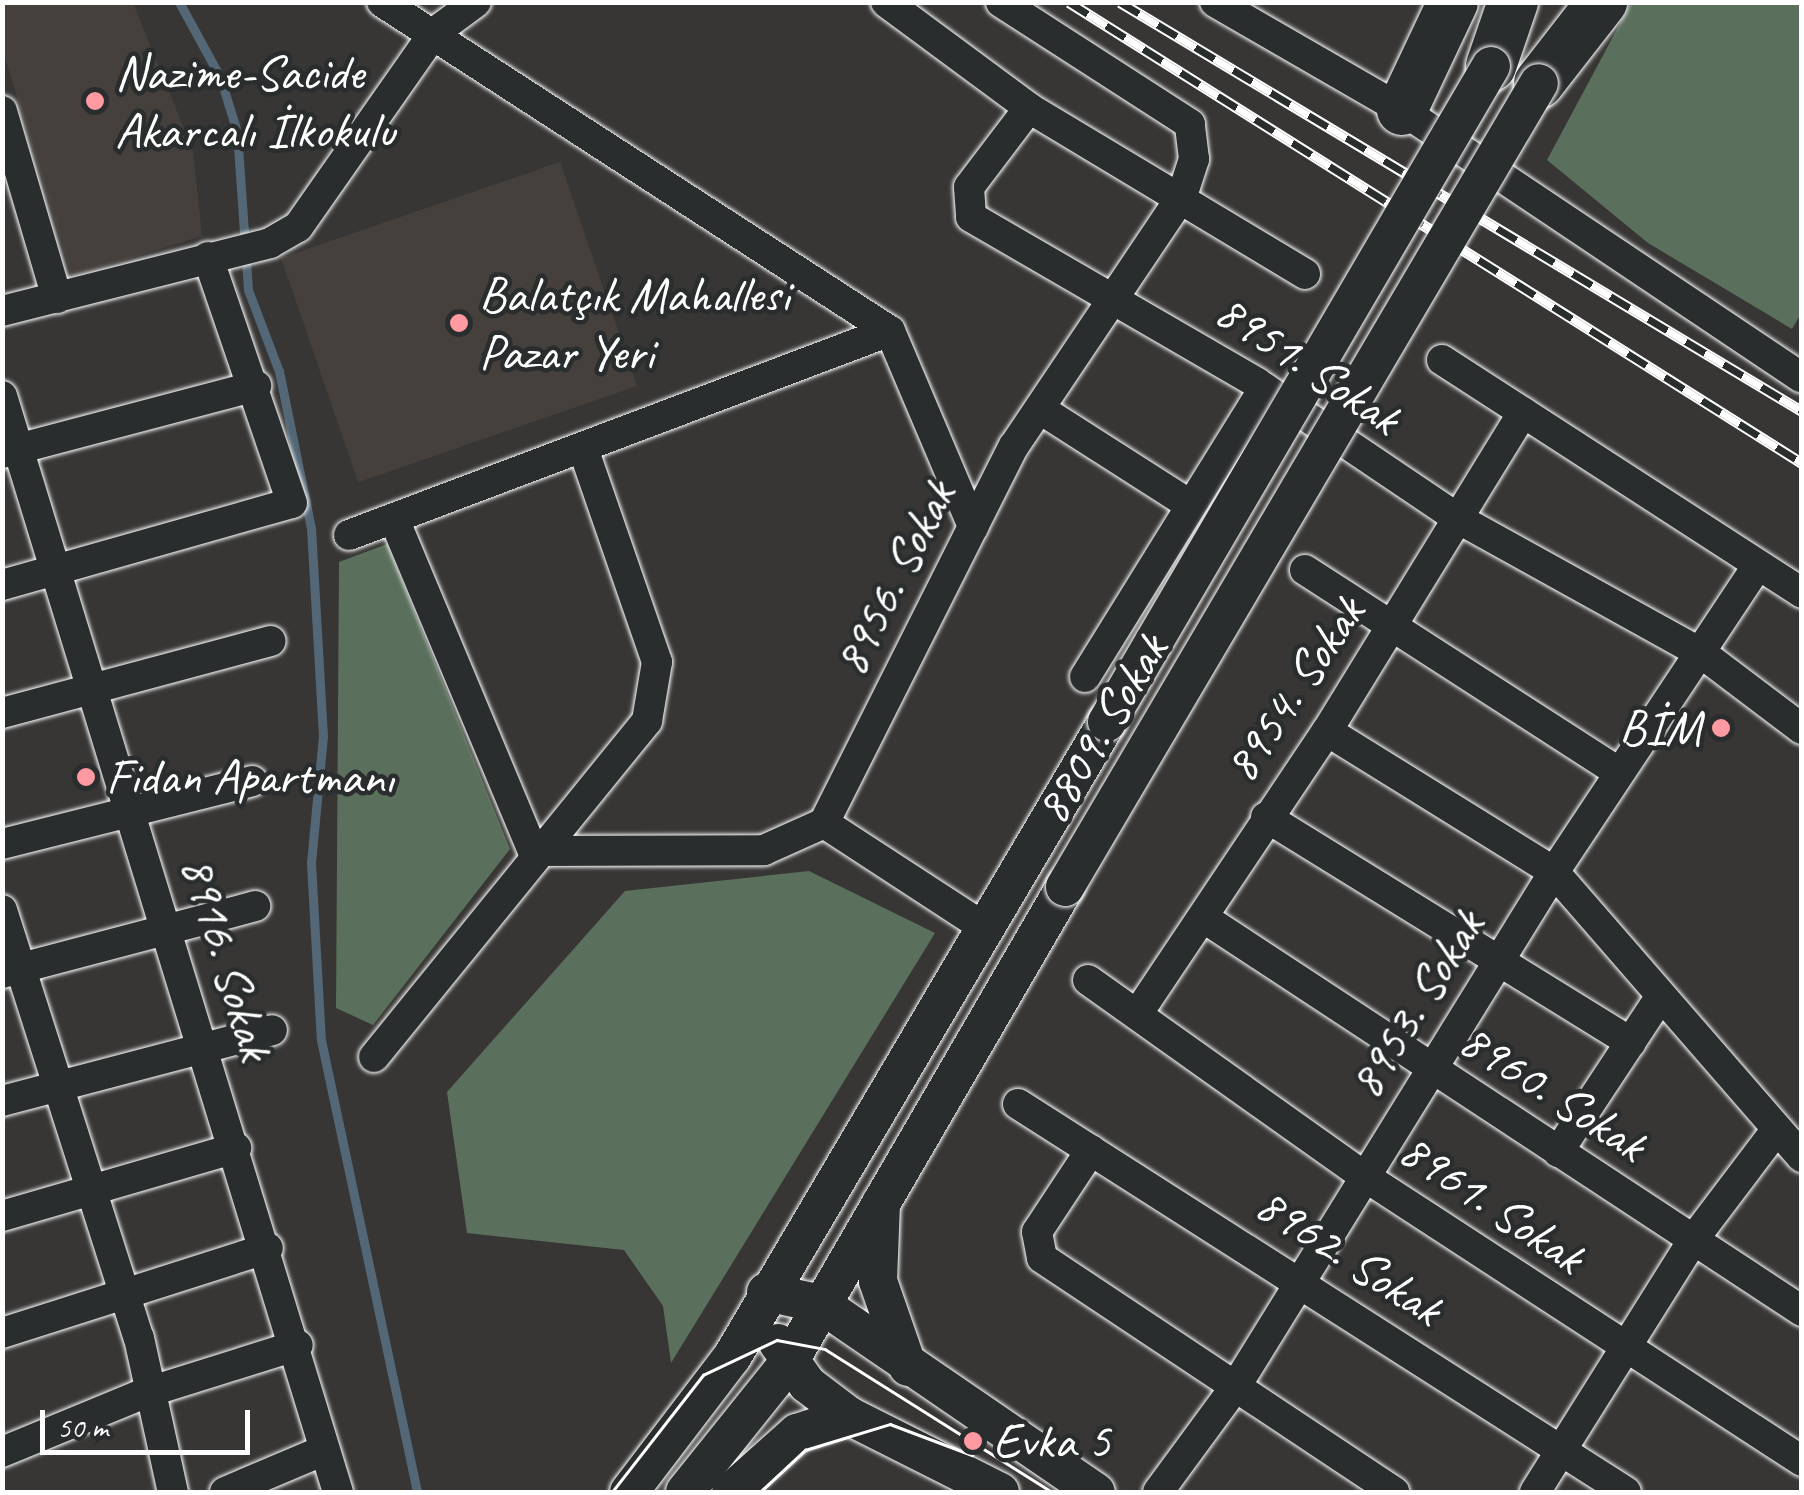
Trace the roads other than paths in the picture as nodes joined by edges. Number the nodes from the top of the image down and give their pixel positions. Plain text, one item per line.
1 (382, 2) edge
2 (476, 2) edge
3 (886, 2) edge
4 (1001, 2) edge
5 (1215, 2) edge
6 (1453, 2) edge
7 (1513, 2) edge
8 (1523, 2) edge
9 (1581, 2) edge
10 (1602, 2) edge
11 (434, 32) junction
12 (1491, 66) junction
13 (1540, 83) junction
14 (1029, 108) junction
15 (1402, 110) junction
16 (2, 111) edge
17 (1182, 196) junction
18 (208, 257) junction
19 (1305, 274) dead end
20 (1114, 296) junction
21 (57, 298) junction
22 (2, 311) edge
23 (890, 331) junction
24 (1442, 360) dead end
25 (1802, 378) edge
26 (256, 386) junction
27 (1264, 388) junction
28 (2, 396) edge
29 (1040, 409) junction
30 (1523, 413) junction
31 (584, 448) junction
32 (10, 450) edge
33 (1190, 505) junction
34 (1457, 518) junction
35 (394, 519) junction
36 (973, 526) junction
37 (350, 535) dead end
38 (1756, 568) junction
39 (56, 569) junction
40 (1305, 570) dead end
41 (2, 585) edge
42 (1802, 592) edge
43 (1392, 629) junction
44 (271, 641) dead end
45 (1704, 655) junction
46 (1085, 677) dead end
47 (93, 688) junction
48 (2, 713) edge
49 (1802, 730) edge
50 (1328, 732) junction
51 (1619, 772) junction
52 (252, 781) dead end
53 (132, 812) junction
54 (1266, 817) junction
55 (824, 824) junction
56 (2, 844) edge
57 (533, 852) junction
58 (1554, 872) junction
59 (255, 906) dead end
60 (2, 910) edge
61 (1204, 918) junction
62 (985, 928) junction
63 (169, 932) junction
64 (1503, 956) junction
65 (11, 971) edge
66 (1088, 980) dead end
67 (1661, 996) junction
68 (1138, 1013) junction
69 (272, 1030) dead end
70 (1631, 1042) junction
71 (204, 1046) junction
72 (374, 1058) dead end
73 (1430, 1069) junction
74 (56, 1085) junction
75 (2, 1101) edge
76 (1018, 1104) dead end
77 (1777, 1130) junction
78 (236, 1148) junction
79 (1091, 1150) junction
80 (1558, 1152) junction
81 (1802, 1158) edge
82 (1364, 1176) junction
83 (90, 1192) junction
84 (881, 1199) junction
85 (2, 1216) edge
86 (1692, 1240) junction
87 (268, 1248) junction
88 (1302, 1281) junction
89 (766, 1292) junction
90 (124, 1293) junction
91 (821, 1304) junction
92 (1802, 1311) edge
93 (2, 1332) edge
94 (298, 1346) junction
95 (1626, 1348) junction
96 (789, 1362) junction
97 (909, 1369) junction
98 (1236, 1386) junction
99 (145, 1393) junction
100 (849, 1416) junction
101 (1560, 1450) junction
102 (322, 1451) junction
103 (2, 1452) edge
104 (1802, 1460) edge
105 (174, 1492) edge
106 (226, 1492) edge
107 (338, 1492) edge
108 (629, 1492) edge
109 (685, 1492) edge
110 (730, 1492) edge
111 (1000, 1492) edge
112 (1096, 1492) edge
113 (1158, 1492) edge
114 (1394, 1492) edge
115 (1535, 1492) edge
116 (1626, 1492) edge

1 - 11 street
2 - 11 street
3 - 14 street
4 - 17 street, 8956. Sokak
5 - 15 street
6 - 15 highway
7 - 12 highway
8 - 12 street, 8809. Sokak
9 - 13 street, 8809. Sokak
10 - 13 highway
11 - 18 street
11 - 23 street
12 - 62 street, 8809. Sokak, bridge
13 - 84 street, 8809. Sokak, bridge
14 - 17 street
14 - 20 street, 8951. Sokak
15 - 25 street
16 - 21 street
17 - 19 street
17 - 20 street, 8956. Sokak
18 - 21 street
18 - 26 street
20 - 27 street, 8951. Sokak
20 - 29 street, 8956. Sokak
21 - 22 street
23 - 31 street
23 - 36 street
24 - 30 street
26 - 32 street
26 - 39 street
27 - 33 street
27 - 34 street, 8951. Sokak
28 - 32 street, 8916. Sokak
29 - 33 street
29 - 36 street, 8956. Sokak
30 - 34 street, 8954. Sokak
30 - 38 street
31 - 35 street
31 - 57 street
32 - 39 street, 8916. Sokak
33 - 46 street
34 - 43 street, 8954. Sokak
34 - 45 street, 8951. Sokak
35 - 37 street
35 - 57 street
36 - 55 street, 8956. Sokak
38 - 42 street
38 - 45 street, 8953. Sokak
39 - 41 street
39 - 47 street, 8916. Sokak
40 - 43 street
43 - 50 street, 8954. Sokak
43 - 51 street
44 - 47 street
45 - 49 street, 8951. Sokak
45 - 51 street, 8953. Sokak
47 - 48 street
47 - 53 street, 8916. Sokak
50 - 54 street, 8954. Sokak
50 - 58 street
51 - 58 street, 8953. Sokak
52 - 53 street
53 - 56 street
53 - 63 street, 8916. Sokak
54 - 61 street, 8954. Sokak
54 - 64 street
55 - 57 street
55 - 62 street
57 - 72 street
58 - 64 street, 8953. Sokak
58 - 67 street
59 - 63 street
60 - 65 street
61 - 68 street, 8954. Sokak
61 - 73 street, 8960. Sokak
62 - 89 street, 8809. Sokak
63 - 65 street
63 - 71 street, 8916. Sokak
64 - 70 street
64 - 73 street, 8953. Sokak
65 - 74 street
66 - 68 street, 8961. Sokak
67 - 70 street
67 - 77 street
68 - 82 street, 8961. Sokak
69 - 71 street
70 - 80 street
71 - 74 street
71 - 78 street, 8916. Sokak
73 - 80 street, 8960. Sokak
73 - 82 street, 8953. Sokak
74 - 75 street
74 - 83 street
76 - 79 street, 8962. Sokak
77 - 81 street
77 - 86 street
78 - 83 street
78 - 87 street, 8916. Sokak
79 - 88 street, 8962. Sokak
79 - 98 street
80 - 86 street, 8960. Sokak
82 - 88 street, 8953. Sokak
82 - 95 street, 8961. Sokak
83 - 85 street
83 - 90 street
84 - 91 street, 8809. Sokak
84 - 97 street
86 - 92 street, 8960. Sokak
86 - 95 street
87 - 90 street
87 - 94 street, 8916. Sokak
88 - 98 street, 8953. Sokak
88 - 101 street, 8962. Sokak
89 - 91 street
89 - 96 street
89 - 108 street, 8809. Sokak
90 - 93 street
90 - 99 street
91 - 96 street, 8809. Sokak
91 - 97 street
94 - 99 street
94 - 102 street, 8916. Sokak
95 - 101 street
95 - 104 street, 8961. Sokak
96 - 100 street
96 - 109 street, 8809. Sokak
97 - 112 street
98 - 113 street, 8953. Sokak
98 - 114 street
99 - 103 street
99 - 105 street
100 - 110 street
100 - 111 street
101 - 115 street
101 - 116 street, 8962. Sokak
102 - 106 street
102 - 107 street, 8916. Sokak

